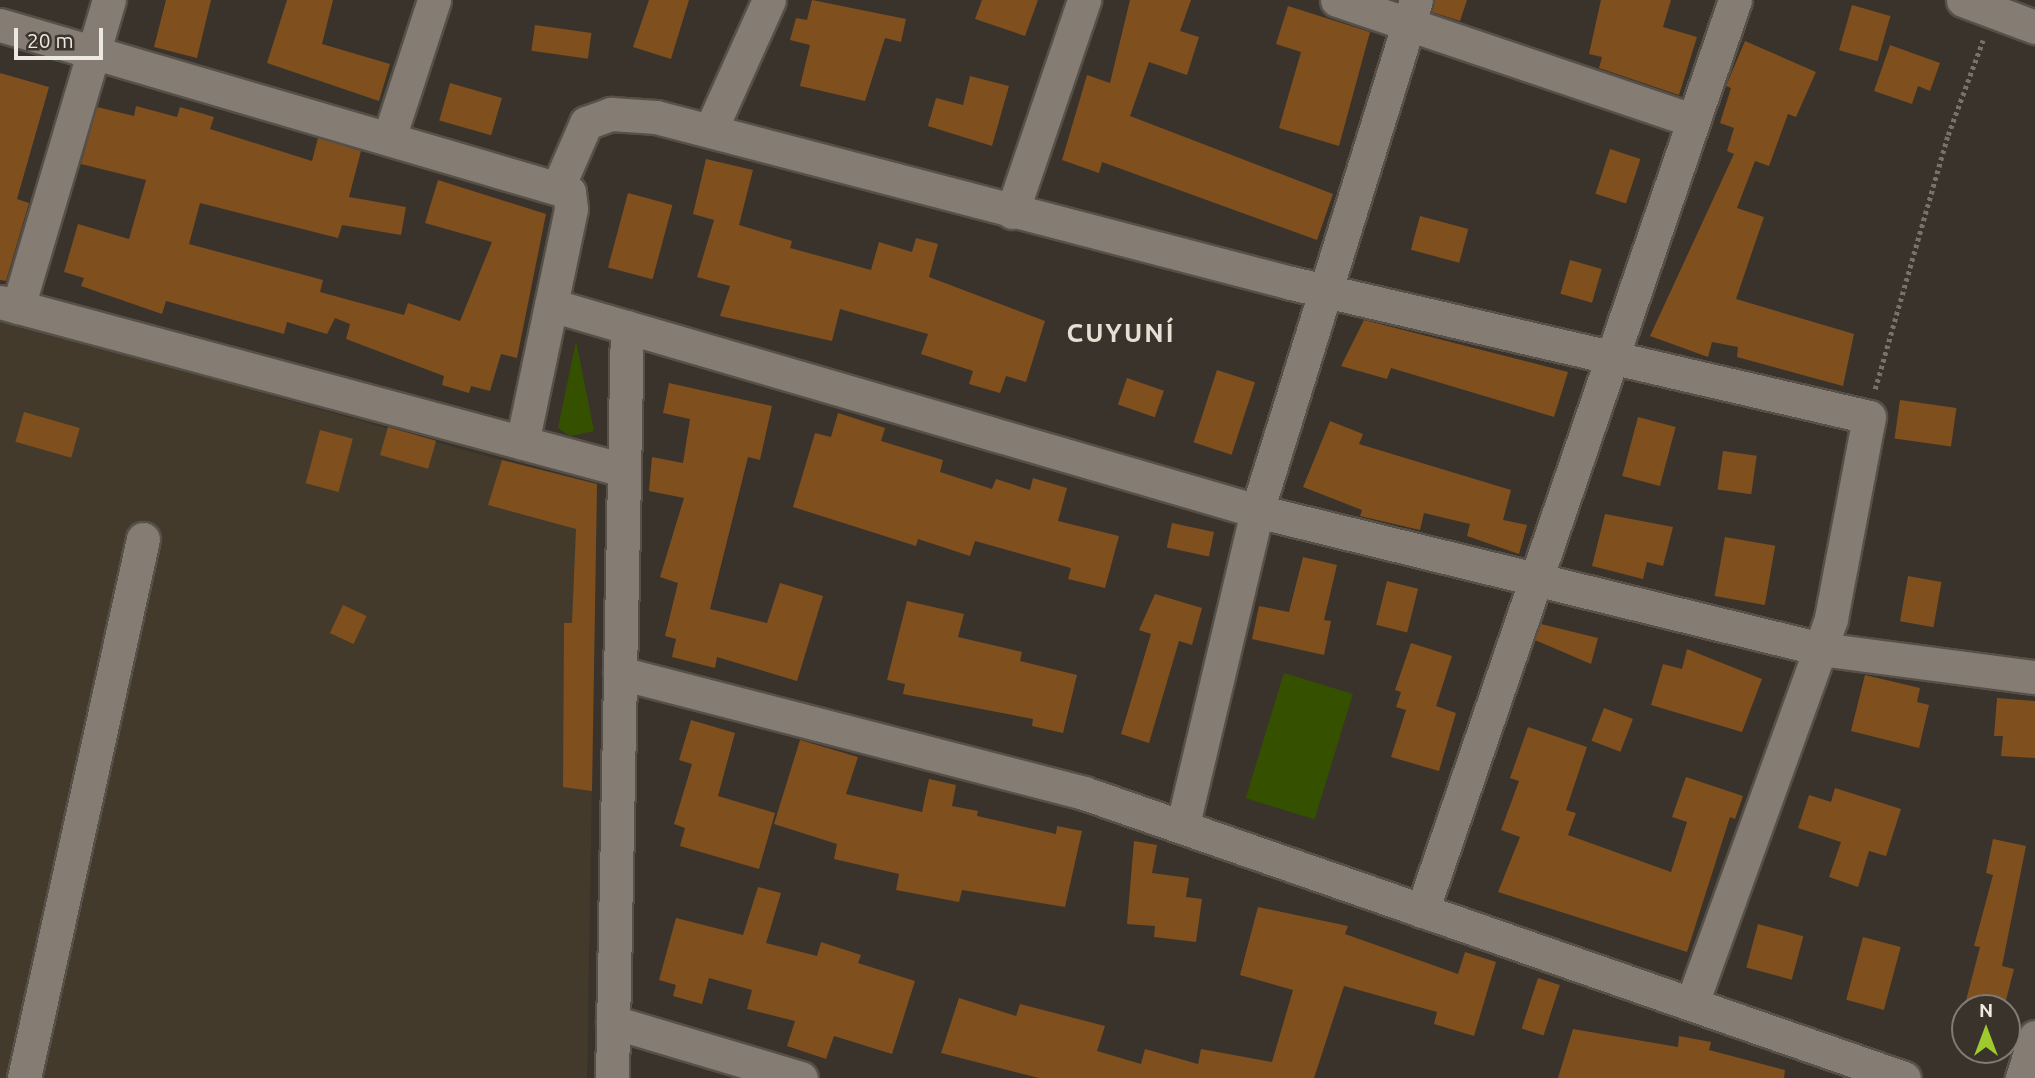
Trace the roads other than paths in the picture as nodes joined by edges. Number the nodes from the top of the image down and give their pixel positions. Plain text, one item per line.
1 (109, 0) edge
2 (434, 0) edge
3 (769, 0) edge
4 (1084, 0) edge
5 (1337, 0) edge
6 (1735, 0) edge
7 (1963, 0) edge
8 (1412, 12) edge
9 (0, 25) edge
10 (2035, 27) edge
11 (90, 51) junction
12 (1691, 120) junction
13 (711, 129) junction
14 (390, 138) junction
15 (558, 187) junction
16 (1012, 212) junction
17 (1323, 289) junction
18 (9, 305) edge
19 (551, 305) junction
20 (627, 327) junction
21 (1614, 355) junction
22 (522, 443) junction
23 (624, 470) junction
24 (1257, 511) junction
25 (143, 540) dead end
26 (1536, 579) junction
27 (1821, 649) junction
28 (620, 673) junction
29 (2035, 677) edge
30 (1183, 824) junction
31 (1422, 911) junction
32 (1692, 1004) junction
33 (613, 1022) junction
34 (2035, 1037) edge
35 (24, 1078) edge
36 (612, 1078) edge
37 (801, 1078) edge
38 (1904, 1078) edge
39 (2022, 1078) edge

1 - 11 street
2 - 14 street
3 - 13 street
4 - 16 street
5 - 8 street
6 - 12 street
7 - 10 street
8 - 12 street
8 - 17 street
9 - 11 street
11 - 14 street
11 - 18 street
12 - 21 street
13 - 15 street
13 - 16 street
14 - 15 street
15 - 19 street
16 - 17 street
17 - 21 street
17 - 24 street
18 - 22 street
19 - 20 street
19 - 22 street
20 - 23 street
20 - 24 street
21 - 26 street
21 - 27 street
22 - 23 street
23 - 28 street
24 - 26 street
24 - 30 street
25 - 35 street
26 - 27 street
26 - 31 street
27 - 29 street
27 - 32 street
28 - 30 street
28 - 33 street
30 - 31 street
31 - 32 street
32 - 38 street
33 - 36 street
33 - 37 street
34 - 39 street

